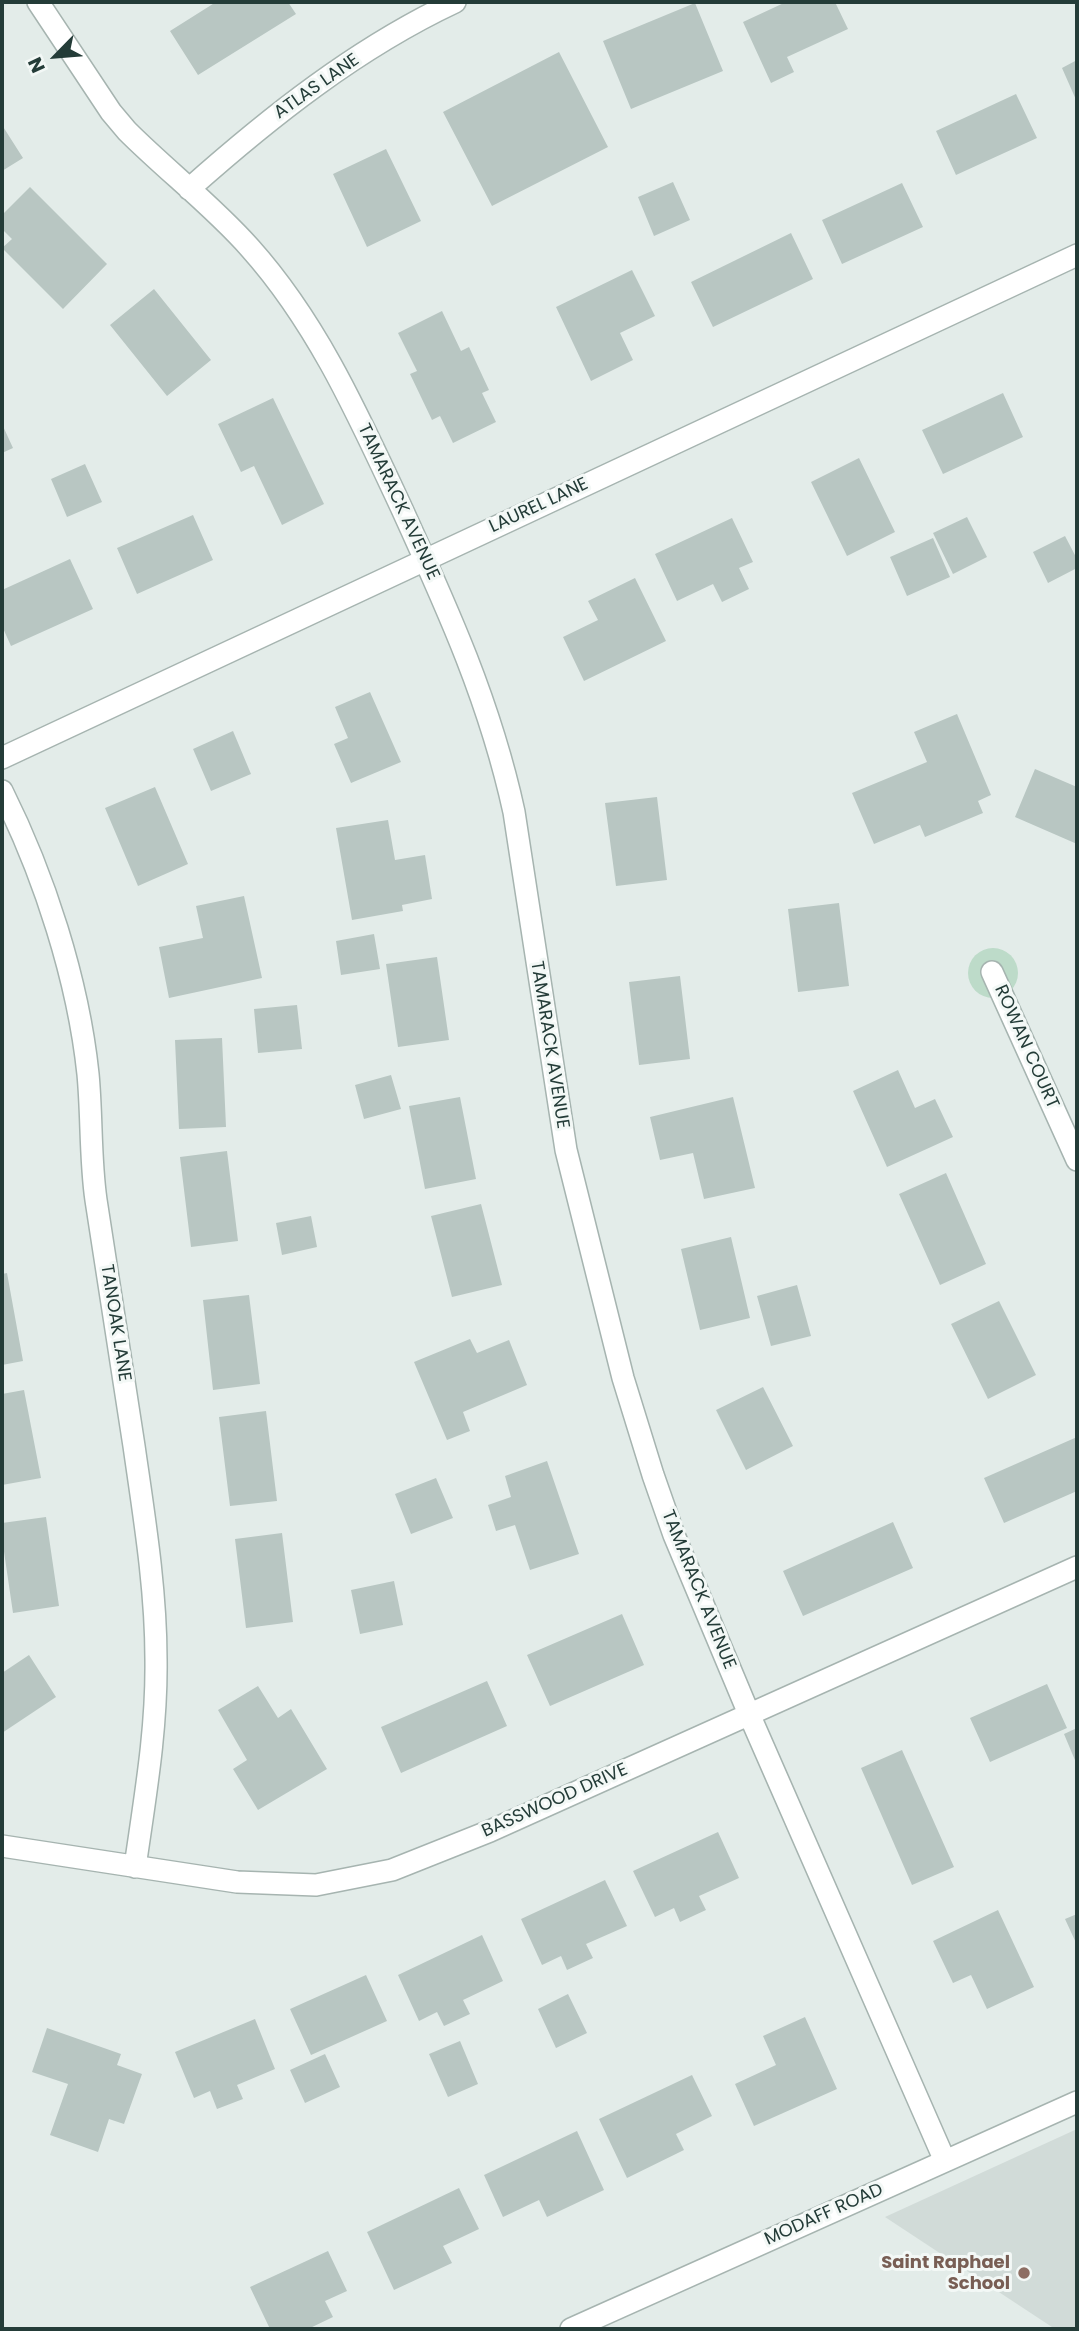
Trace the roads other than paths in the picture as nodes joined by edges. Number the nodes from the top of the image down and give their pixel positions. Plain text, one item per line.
1 (38, 2) edge
2 (455, 2) edge
3 (189, 189) junction
4 (1077, 255) edge
5 (425, 558) junction
6 (2, 758) edge
7 (2, 791) edge
8 (992, 972) dead end
9 (1077, 1160) edge
10 (1077, 1567) edge
11 (749, 1714) junction
12 (2, 1846) edge
13 (135, 1867) junction
14 (1077, 2102) edge
15 (944, 2161) junction
16 (570, 2329) edge

1 - 3 street, TAMARACK AVENUE
2 - 3 street, ATLAS LANE
3 - 5 street, TAMARACK AVENUE
4 - 5 street, LAUREL LANE
5 - 6 street, LAUREL LANE
5 - 11 street, TAMARACK AVENUE
7 - 13 street, TANOAK LANE
8 - 9 street, ROWAN COURT
10 - 11 street, BASSWOOD DRIVE
11 - 13 street, BASSWOOD DRIVE
11 - 15 street, TAMARACK AVENUE
12 - 13 street, BASSWOOD DRIVE
14 - 15 street, MODAFF ROAD
15 - 16 street, MODAFF ROAD

